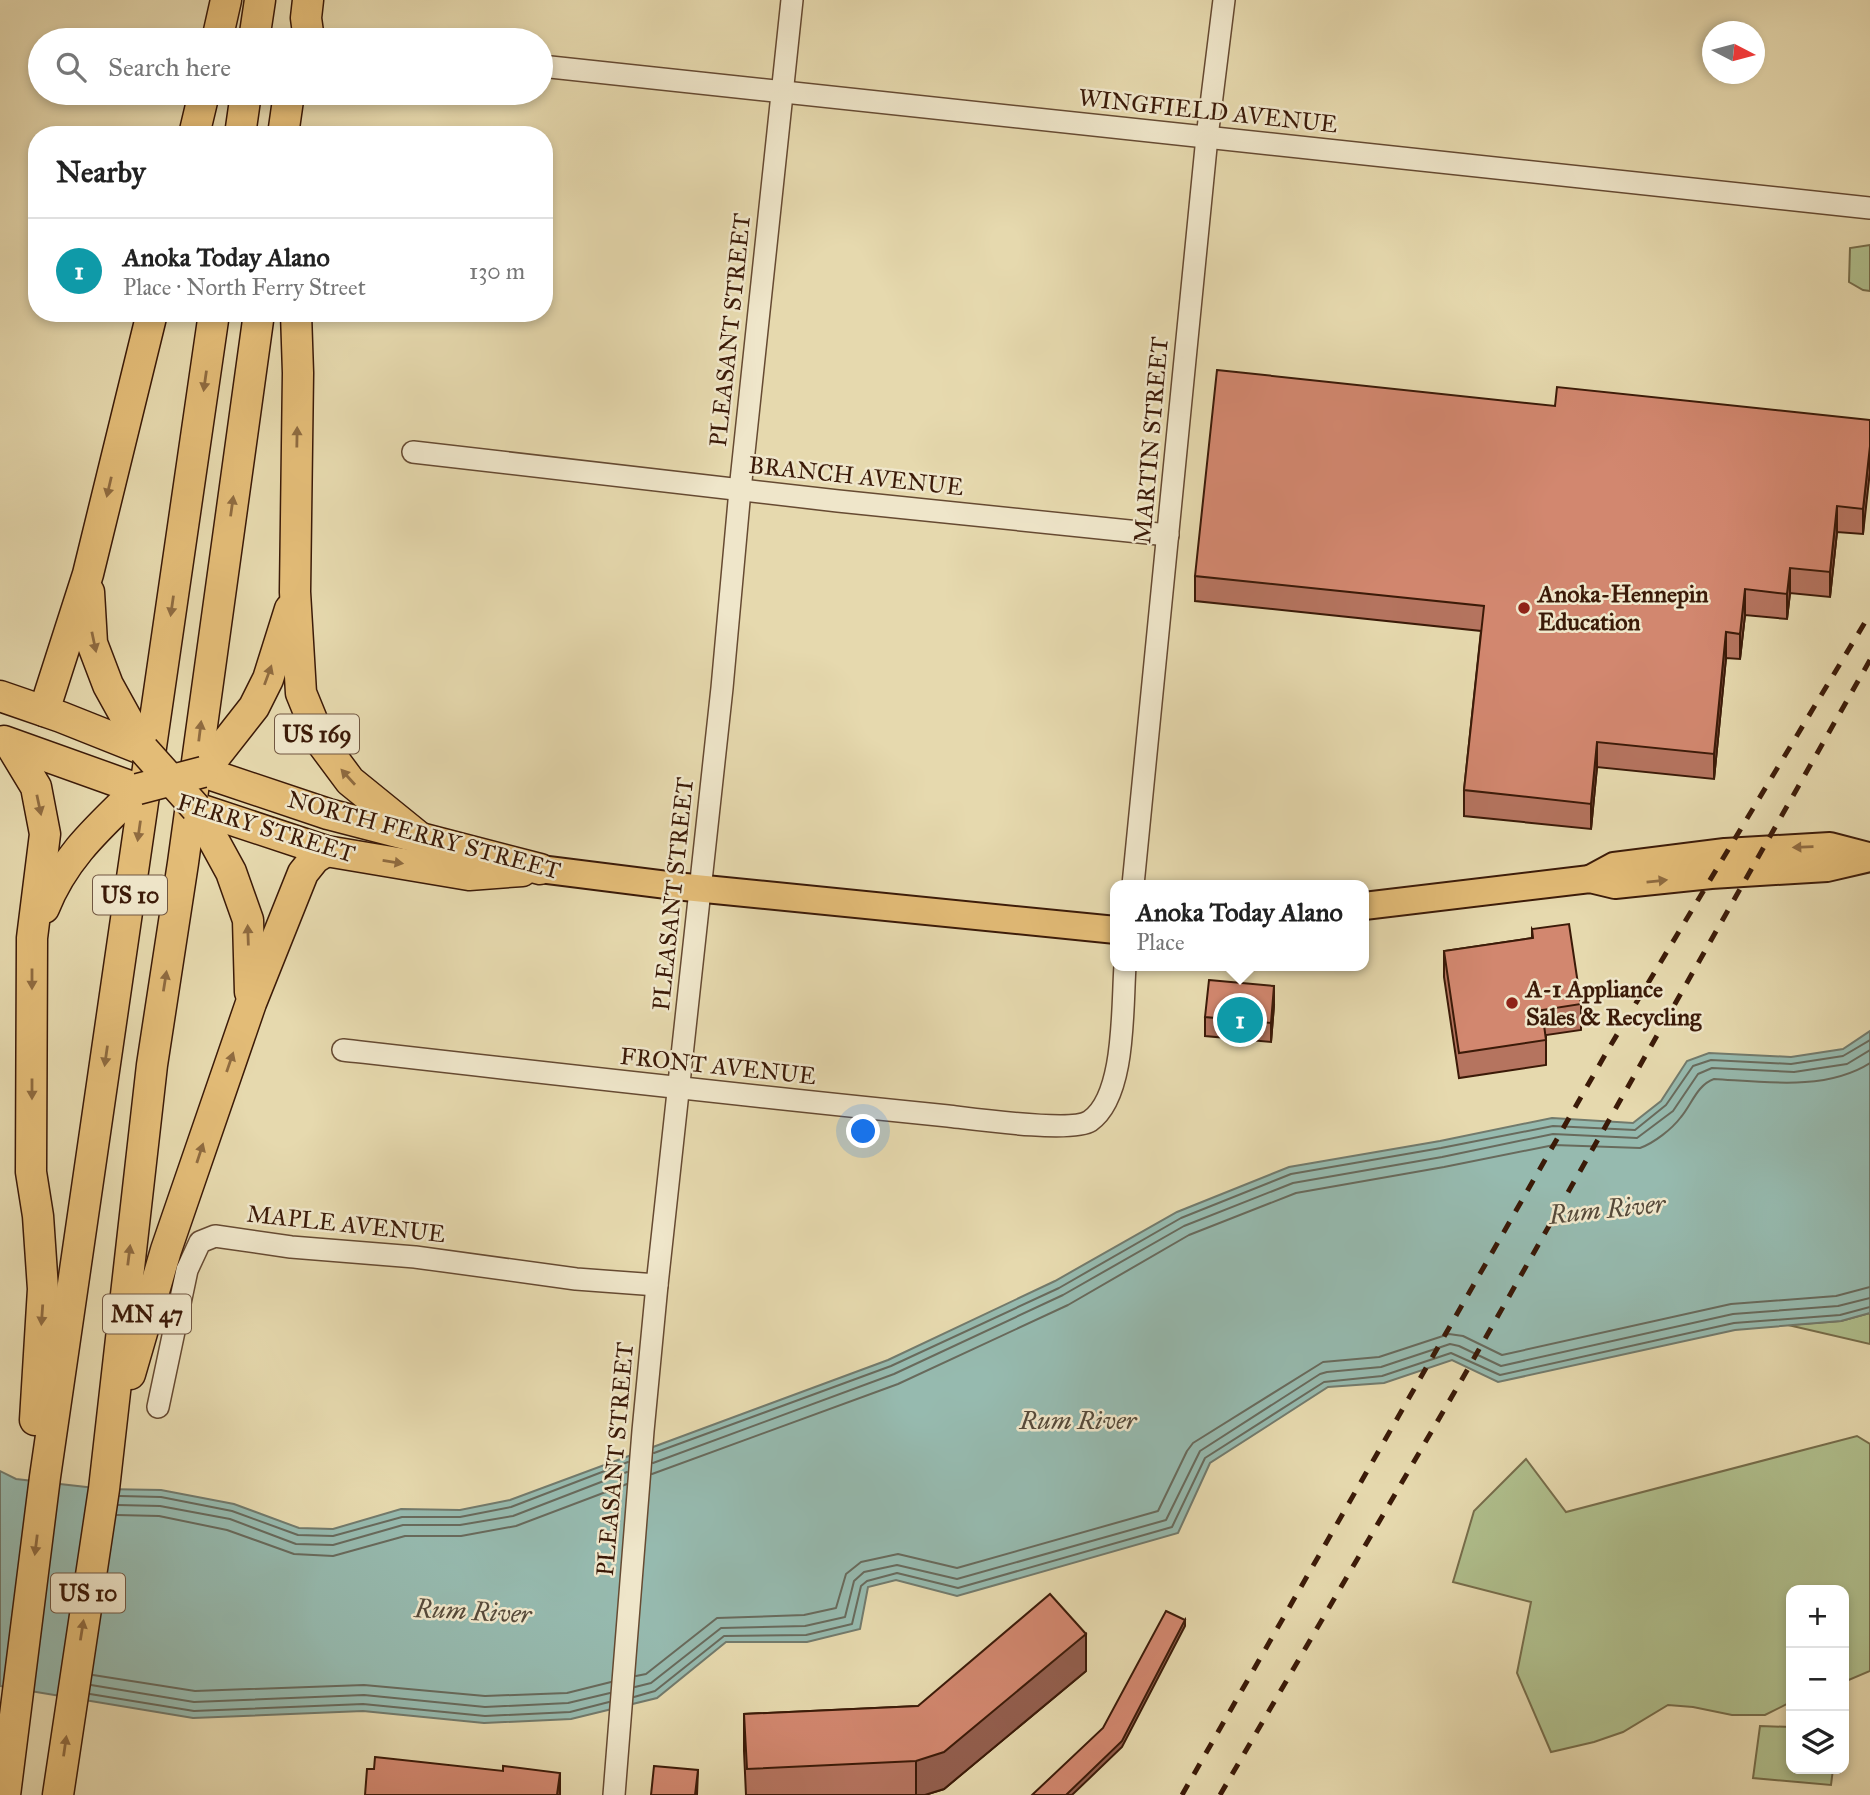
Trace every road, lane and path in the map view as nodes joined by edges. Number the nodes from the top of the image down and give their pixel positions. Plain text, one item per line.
1 (226, 0) edge
2 (260, 0) edge
3 (792, 0) edge
4 (1224, 0) edge
5 (220, 28) edge
6 (256, 28) edge
7 (553, 67) edge
8 (781, 92) junction
9 (201, 105) edge
10 (244, 105) edge
11 (287, 105) edge
12 (306, 105) edge
13 (196, 126) edge
14 (241, 126) edge
15 (284, 126) edge
16 (305, 126) edge
17 (1207, 137) junction
18 (1870, 208) edge
19 (150, 322) edge
20 (213, 322) edge
21 (257, 322) edge
22 (296, 322) edge
23 (413, 452) dead end
24 (740, 489) junction
25 (1168, 535) junction
26 (88, 574) junction
27 (295, 592) junction
28 (0, 696) edge
29 (44, 711) junction
30 (5, 742) edge
31 (144, 750) junction
32 (203, 772) junction
33 (171, 780) junction
34 (138, 789) junction
35 (196, 808) junction
36 (419, 837) junction
37 (326, 851) junction
38 (1870, 857) edge
39 (540, 869) junction
40 (1134, 880) edge
41 (701, 889) junction
42 (1369, 905) edge
43 (1110, 929) edge
44 (32, 939) junction
45 (1125, 971) edge
46 (251, 1003) junction
47 (343, 1050) dead end
48 (678, 1089) junction
49 (657, 1285) junction
50 (158, 1407) dead end
51 (108, 1444) junction
52 (45, 1478) junction
53 (5, 1795) edge
54 (58, 1795) edge
55 (614, 1795) edge

1 - 5 highway
2 - 6 highway
3 - 8 street, PLEASANT STREET
4 - 17 street, MARTIN STREET
7 - 8 street, WINGFIELD AVENUE
8 - 17 street, WINGFIELD AVENUE
8 - 24 street, PLEASANT STREET
9 - 13 highway
10 - 14 highway
11 - 15 highway
12 - 16 highway
17 - 18 street, WINGFIELD AVENUE
17 - 25 street, MARTIN STREET
19 -> 26 highway
20 -> 52 highway, US 10
51 -> 21 highway, US 10
27 -> 22 highway, US 169
23 - 24 street, BRANCH AVENUE
24 - 25 street, BRANCH AVENUE
24 - 41 street, PLEASANT STREET
25 - 40 street, MARTIN STREET
26 - 29 highway
26 -> 31 highway
32 -> 27 highway
36 -> 27 highway, US 169
28 - 29 highway, NORTH FERRY STREET / US 169
29 - 31 highway, NORTH FERRY STREET / US 169
30 - 34 highway, FERRY STREET
30 -> 44 highway
31 - 32 highway, NORTH FERRY STREET / US 169, bridge
31 - 33 highway, bridge
32 - 33 highway, bridge
32 - 36 highway, NORTH FERRY STREET / US 169
33 - 34 highway, bridge
33 - 35 highway, bridge
34 - 35 highway, FERRY STREET, bridge
34 - 44 highway
35 - 37 highway, FERRY STREET
46 -> 35 highway
36 - 39 highway, NORTH FERRY STREET / US 169
37 -> 39 highway, FERRY STREET
37 - 46 highway, MN 47
38 - 42 main road
39 - 41 main road, NORTH FERRY STREET
41 - 43 main road, NORTH FERRY STREET
41 - 48 street, PLEASANT STREET
44 -> 52 highway
45 - 48 street, FRONT AVENUE
51 -> 46 highway, MN 47
47 - 48 street, FRONT AVENUE
48 - 49 street, PLEASANT STREET
49 - 50 street, MAPLE AVENUE
49 - 55 street, PLEASANT STREET
54 -> 51 highway, US 10
52 -> 53 highway, US 10

